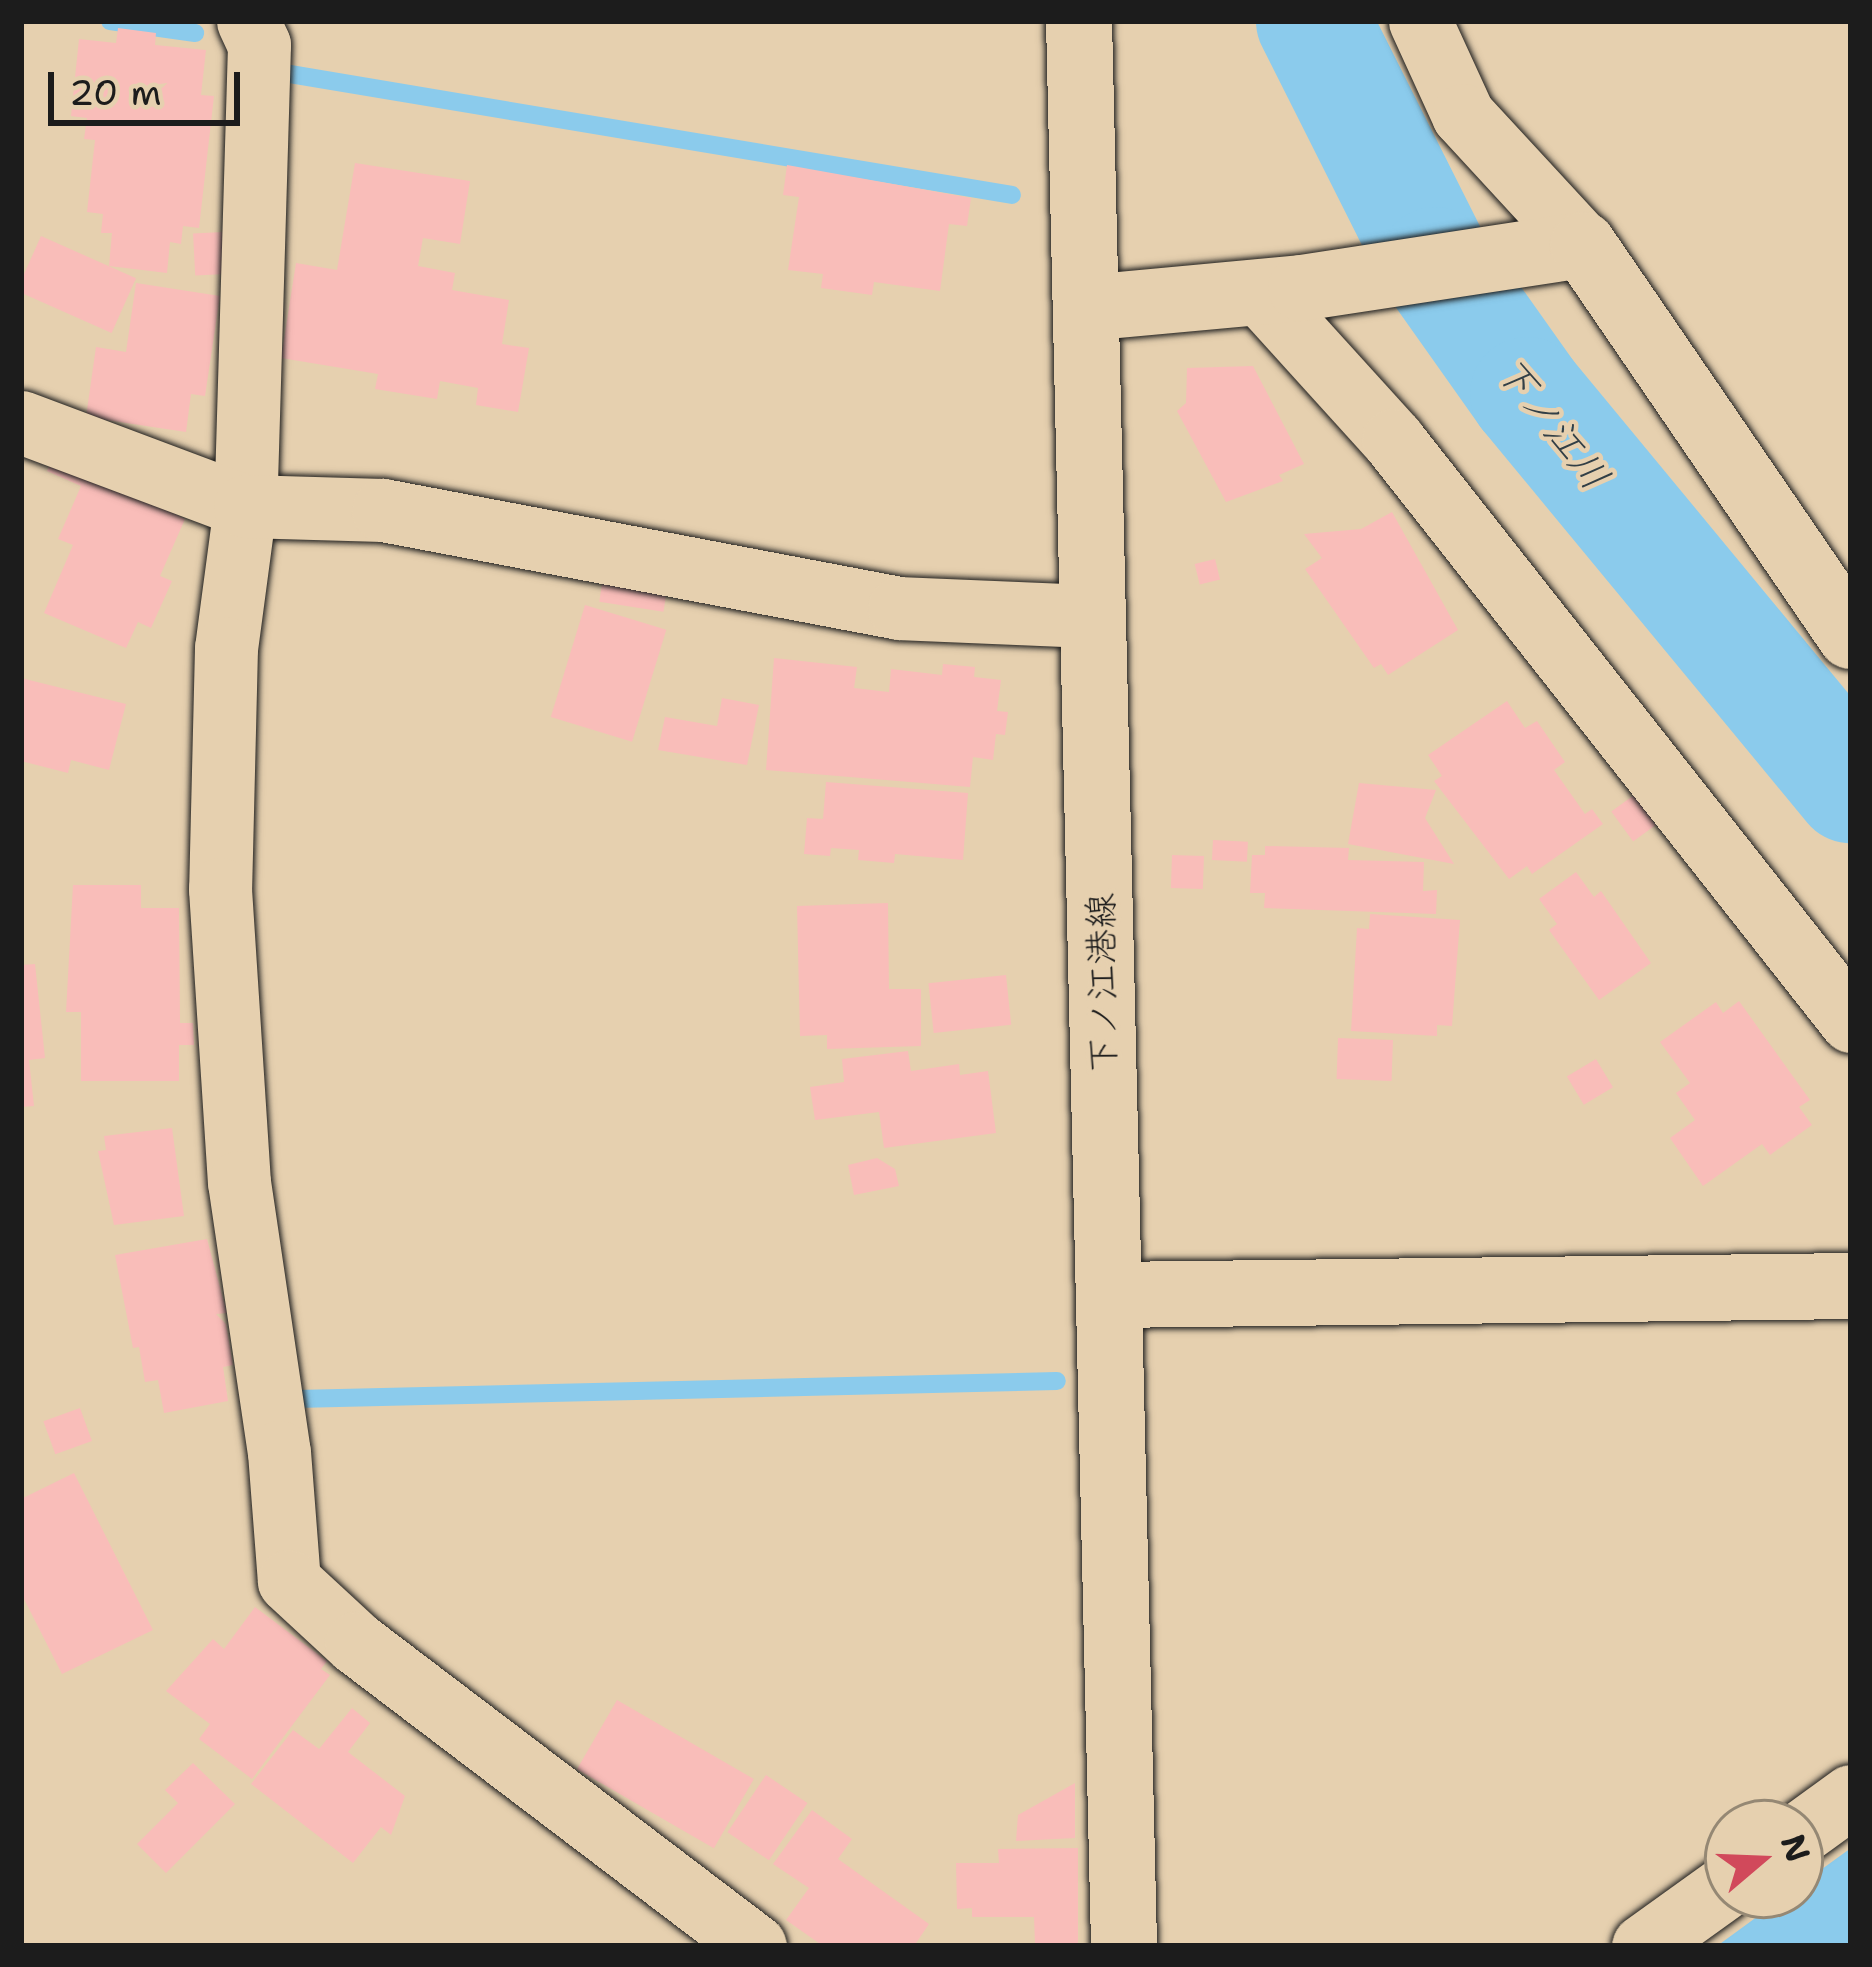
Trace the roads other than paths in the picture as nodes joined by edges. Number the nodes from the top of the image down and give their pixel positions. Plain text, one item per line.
1 (248, 21) edge
2 (1079, 21) edge
3 (1420, 21) edge
4 (1575, 247) junction
5 (1279, 290) junction
6 (1086, 308) junction
7 (21, 422) edge
8 (245, 506) junction
9 (1093, 616) junction
10 (1851, 636) edge
11 (1851, 1021) edge
12 (1851, 1286) edge
13 (1109, 1295) junction
14 (1851, 1796) edge
15 (1824, 1816) edge
16 (1704, 1902) edge
17 (754, 1946) edge
18 (1124, 1946) edge
19 (1643, 1946) edge

1 - 8 street
2 - 6 main road, 下ノ江港線
3 - 4 street
4 - 5 main road
4 - 10 main road
5 - 6 main road
5 - 11 street
6 - 9 main road, 下ノ江港線
7 - 8 street
8 - 9 street
8 - 17 street
9 - 13 main road, 下ノ江港線
12 - 13 main road
13 - 18 main road, 下ノ江港線
14 - 15 street
16 - 19 street

